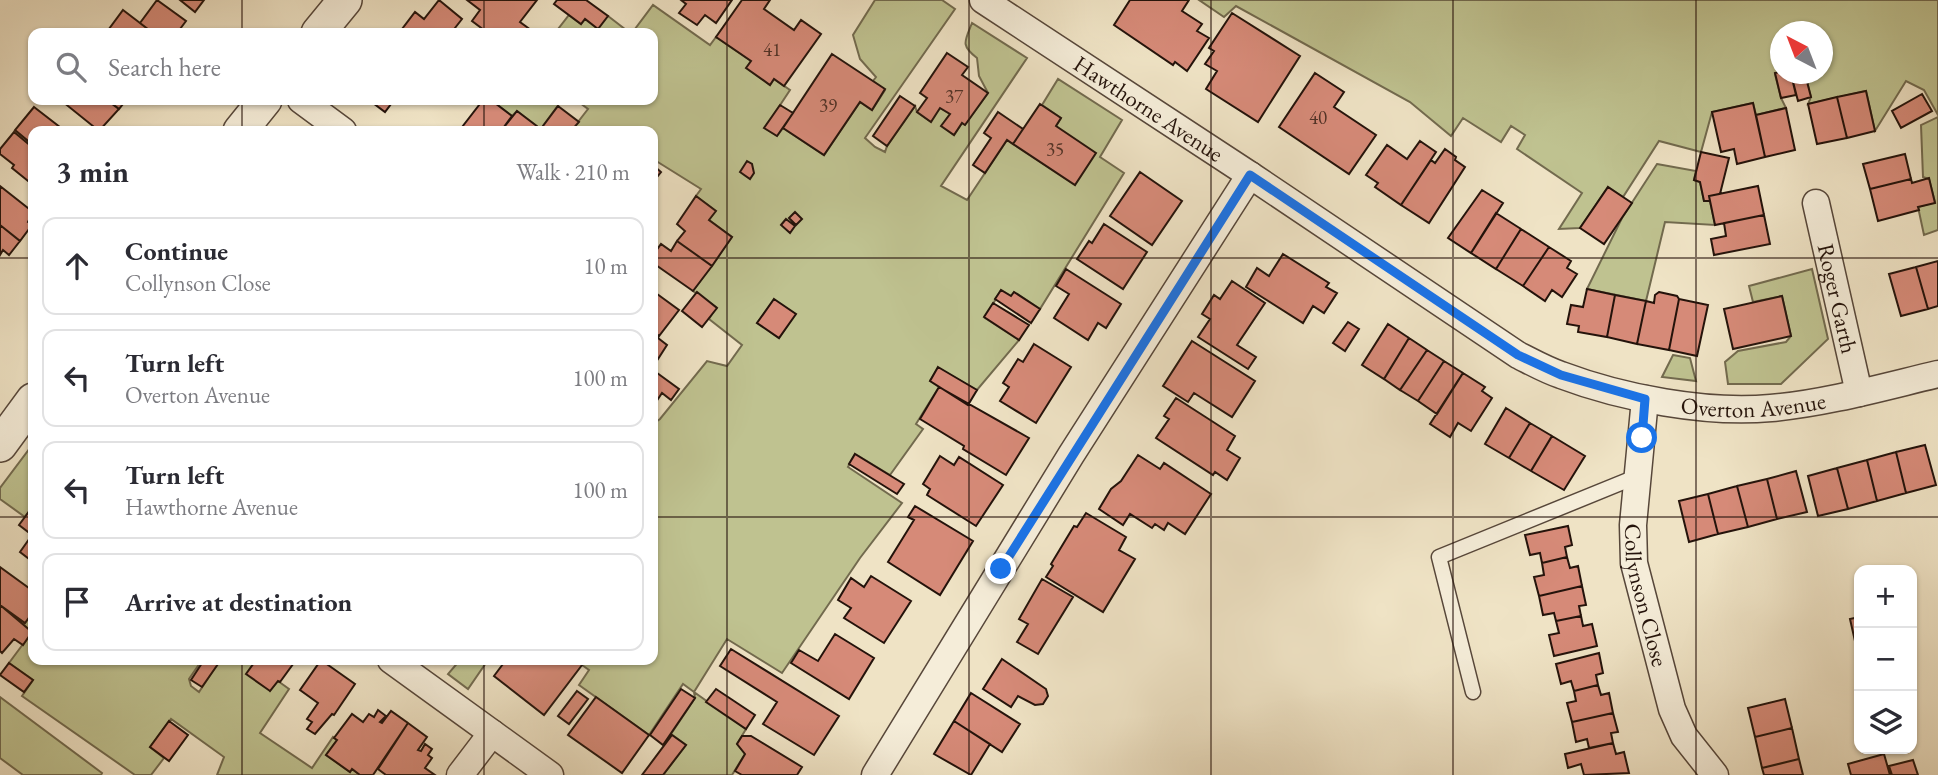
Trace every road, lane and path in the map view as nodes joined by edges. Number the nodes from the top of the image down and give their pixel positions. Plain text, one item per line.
1 (345, 0) edge
2 (983, 0) edge
3 (322, 28) edge
4 (261, 105) edge
5 (308, 105) edge
6 (244, 126) edge
7 (336, 126) edge
8 (1250, 175) junction
9 (1816, 203) dead end
10 (1938, 374) edge
11 (1858, 393) junction
12 (1645, 399) junction
13 (28, 407) edge
14 (0, 445) edge
15 (1638, 476) junction
16 (398, 665) edge
17 (1474, 692) dead end
18 (492, 733) junction
19 (460, 775) edge
20 (550, 775) edge
21 (875, 775) edge
22 (1715, 775) edge

1 - 3 street
2 - 8 street, Hawthorne Avenue
4 - 6 street
5 - 7 street
8 - 12 street, Overton Avenue
8 - 21 street
9 - 11 street, Roger Garth
10 - 11 street, Overton Avenue
11 - 12 street, Overton Avenue
12 - 15 street, Collynson Close
13 - 14 street
15 - 17 lane
15 - 22 street, Collynson Close
16 - 18 street
18 - 19 street
18 - 20 street

